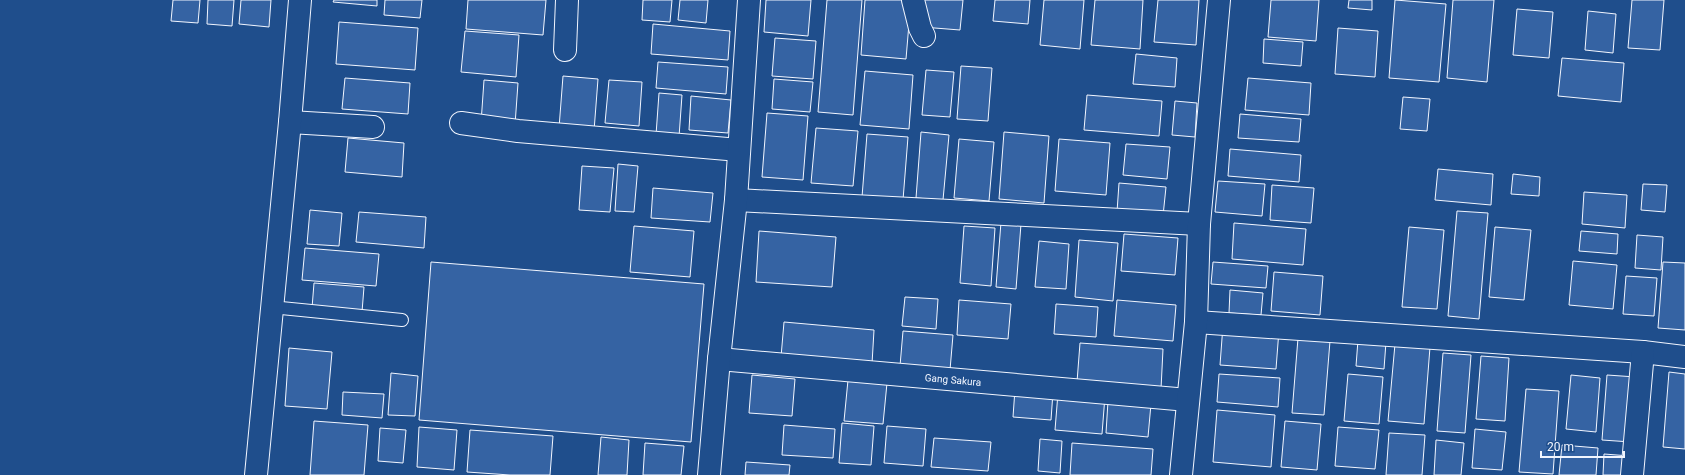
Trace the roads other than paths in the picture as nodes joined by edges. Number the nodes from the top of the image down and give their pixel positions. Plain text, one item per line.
1 (300, 0) edge
2 (567, 0) edge
3 (749, 0) edge
4 (914, 0) edge
5 (1220, 0) edge
6 (924, 36) dead end
7 (565, 50) dead end
8 (290, 122) junction
9 (461, 123) dead end
10 (373, 127) dead end
11 (739, 150) junction
12 (736, 200) junction
13 (1199, 224) junction
14 (271, 307) junction
15 (402, 320) dead end
16 (1196, 322) junction
17 (1643, 352) junction
18 (1685, 357) edge
19 (719, 359) junction
20 (1188, 400) junction
21 (256, 475) edge
22 (709, 475) edge
23 (1181, 475) edge
24 (1632, 475) edge

1 - 8 street
2 - 7 street
3 - 11 street
4 - 6 street
5 - 13 street
8 - 10 street
8 - 14 street
9 - 11 street
11 - 12 street
12 - 13 street
12 - 19 street
13 - 16 street
14 - 15 lane
14 - 21 street
16 - 17 street
16 - 20 street
17 - 18 street
17 - 24 street
19 - 20 street, Gang Sakura
19 - 22 street
20 - 23 street

